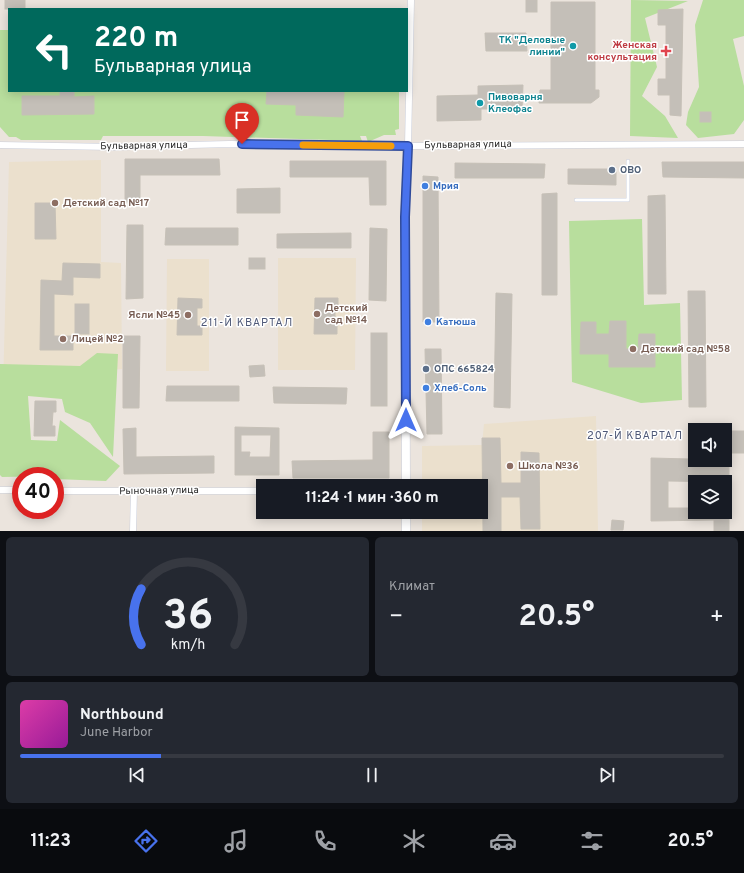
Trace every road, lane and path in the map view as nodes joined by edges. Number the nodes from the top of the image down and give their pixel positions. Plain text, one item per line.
1 (411, 0) edge
2 (744, 144) edge
3 (0, 145) edge
4 (408, 146) junction
5 (628, 160) dead end
6 (576, 200) dead end
7 (406, 479) edge
8 (0, 490) edge
9 (12, 490) edge
10 (64, 491) edge
11 (134, 491) junction
12 (256, 491) edge
13 (406, 519) edge
14 (133, 531) edge
15 (406, 531) edge

1 - 4 street
2 - 4 street, Бульварная улица
3 - 4 street, Бульварная улица
4 - 7 street
5 - 6 lane
8 - 9 street
10 - 11 street, Рыночная улица
11 - 12 street, Рыночная улица
11 - 14 street
13 - 15 street

